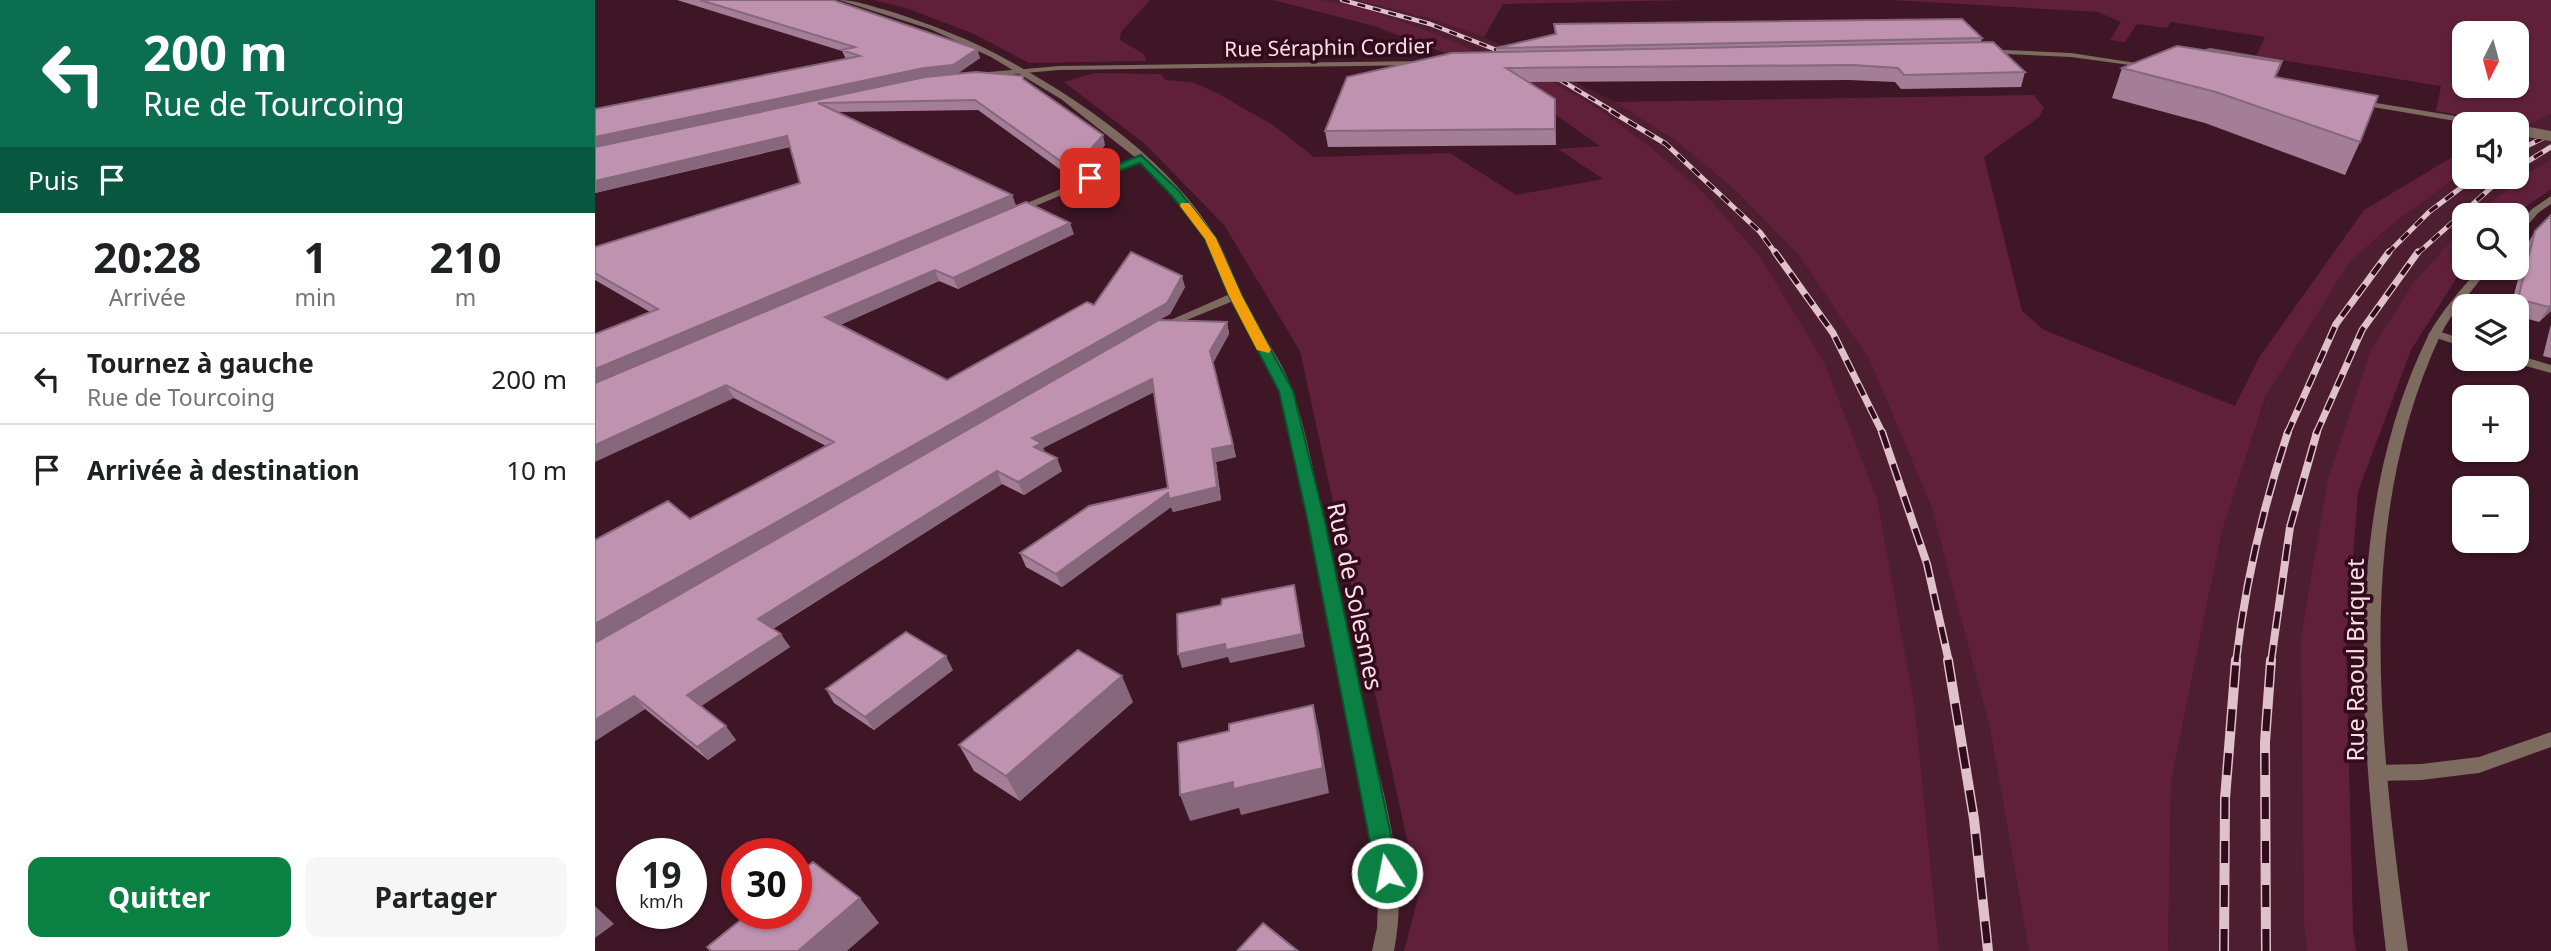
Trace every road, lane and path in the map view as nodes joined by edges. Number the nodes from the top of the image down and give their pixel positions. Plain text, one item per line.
1 (842, 0) edge
2 (1967, 51) edge
3 (1430, 63) edge
4 (2162, 68) edge
5 (1023, 71) junction
6 (969, 76) edge
7 (2347, 100) edge
8 (2452, 119) edge
9 (2529, 132) edge
10 (2551, 135) edge
11 (1141, 159) junction
12 (2551, 199) edge
13 (1001, 217) edge
14 (2529, 218) edge
15 (2475, 280) edge
16 (1235, 296) junction
17 (2434, 334) junction
18 (1145, 335) edge
19 (2452, 339) edge
20 (2529, 363) edge
21 (2551, 369) edge
22 (2551, 739) edge
23 (2378, 773) junction
24 (1383, 951) edge
25 (2397, 951) edge

1 - 5 street, Rue de Solesmes
2 - 4 street
3 - 5 street, Rue Séraphin Cordier
5 - 6 street, Rue Séraphin Cordier
5 - 11 street, Rue de Solesmes
7 - 8 street
9 - 10 street, bridge
11 - 13 street
11 - 16 street, Rue de Solesmes
12 - 14 street
15 - 17 street, Rue Raoul Briquet
16 - 18 street
16 - 24 street, Rue de Solesmes
17 - 19 street
17 - 23 street, Rue Raoul Briquet
20 - 21 street
22 - 23 street
23 - 25 street, Rue Raoul Briquet

